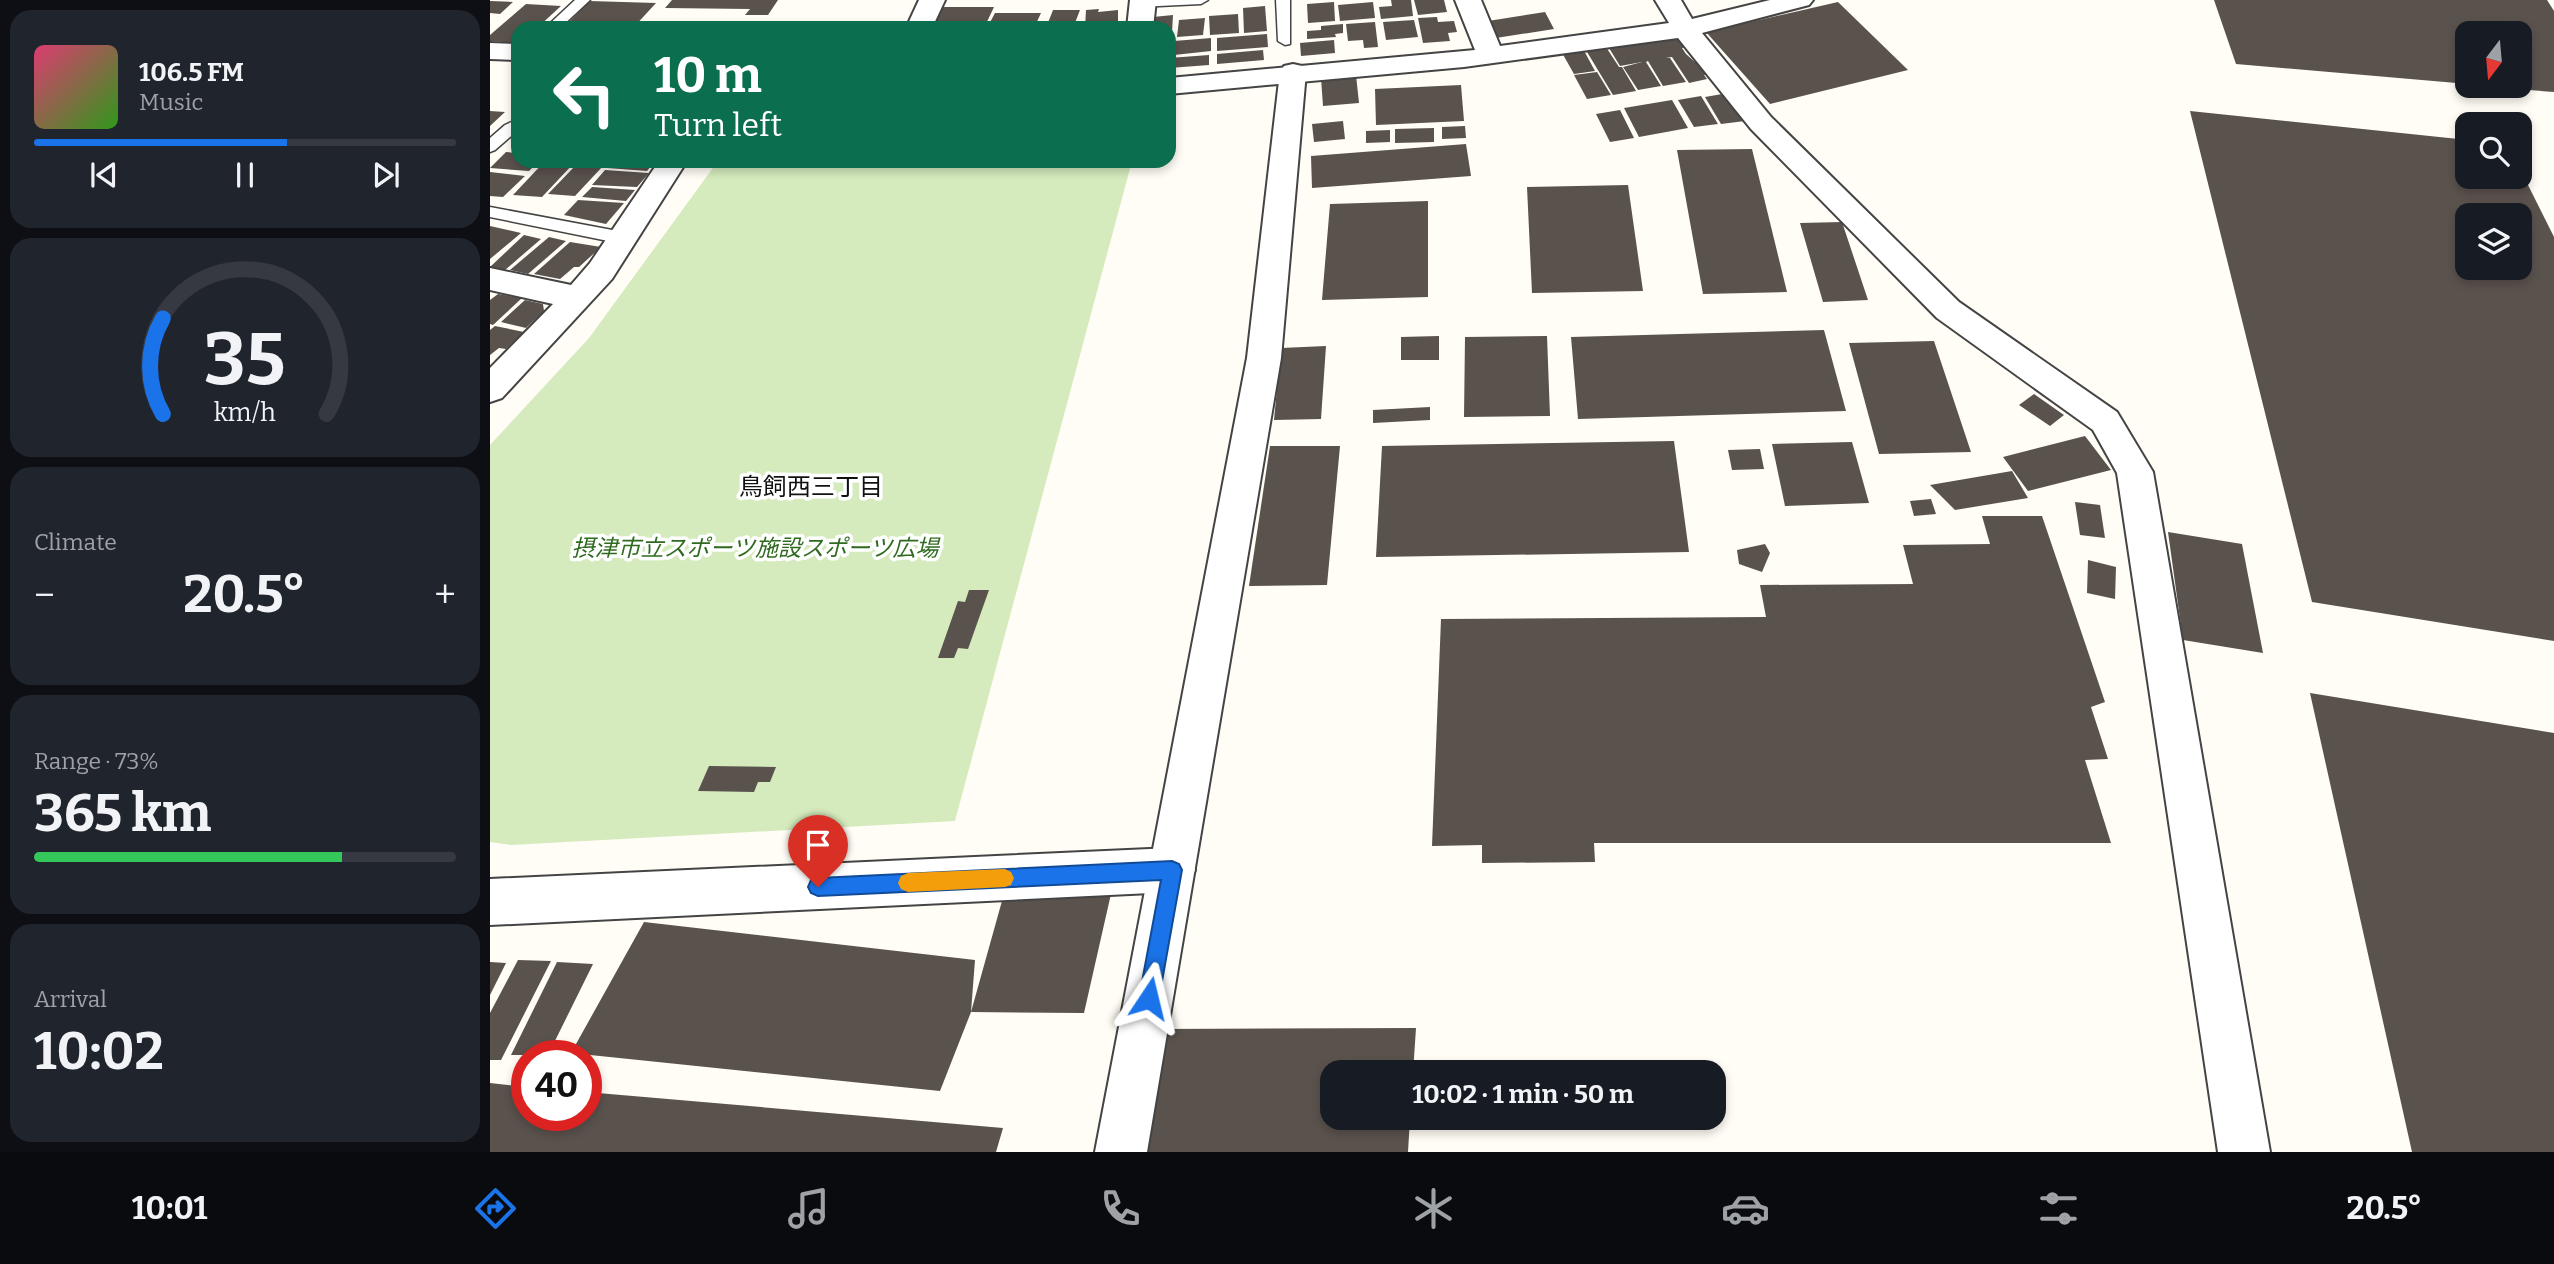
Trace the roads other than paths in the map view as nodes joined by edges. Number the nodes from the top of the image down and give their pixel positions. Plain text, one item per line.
1 (583, 0) edge
2 (932, 0) edge
3 (1201, 0) edge
4 (1283, 0) edge
5 (1468, 0) edge
6 (1800, 0) edge
7 (1751, 6) edge
8 (1142, 11) edge
9 (1677, 14) edge
10 (560, 21) edge
11 (922, 21) edge
12 (490, 51) edge
13 (511, 52) edge
14 (1490, 53) junction
15 (1289, 56) junction
16 (1176, 84) edge
17 (511, 128) edge
18 (490, 147) edge
19 (668, 168) edge
20 (490, 212) edge
21 (623, 237) junction
22 (490, 279) edge
23 (578, 298) junction
24 (494, 380) edge
25 (1172, 870) junction
26 (490, 902) edge
27 (1121, 1152) edge
28 (2244, 1152) edge

1 - 10 lane
2 - 11 street
3 - 8 lane
4 - 15 lane
5 - 14 street
6 - 7 street
7 - 9 street
9 - 14 street
9 - 28 street
12 - 13 street
14 - 15 street
15 - 16 street
15 - 25 street
17 - 18 lane
19 - 21 street
20 - 21 lane
21 - 23 street
22 - 23 street
23 - 24 street
25 - 26 street
25 - 27 street

